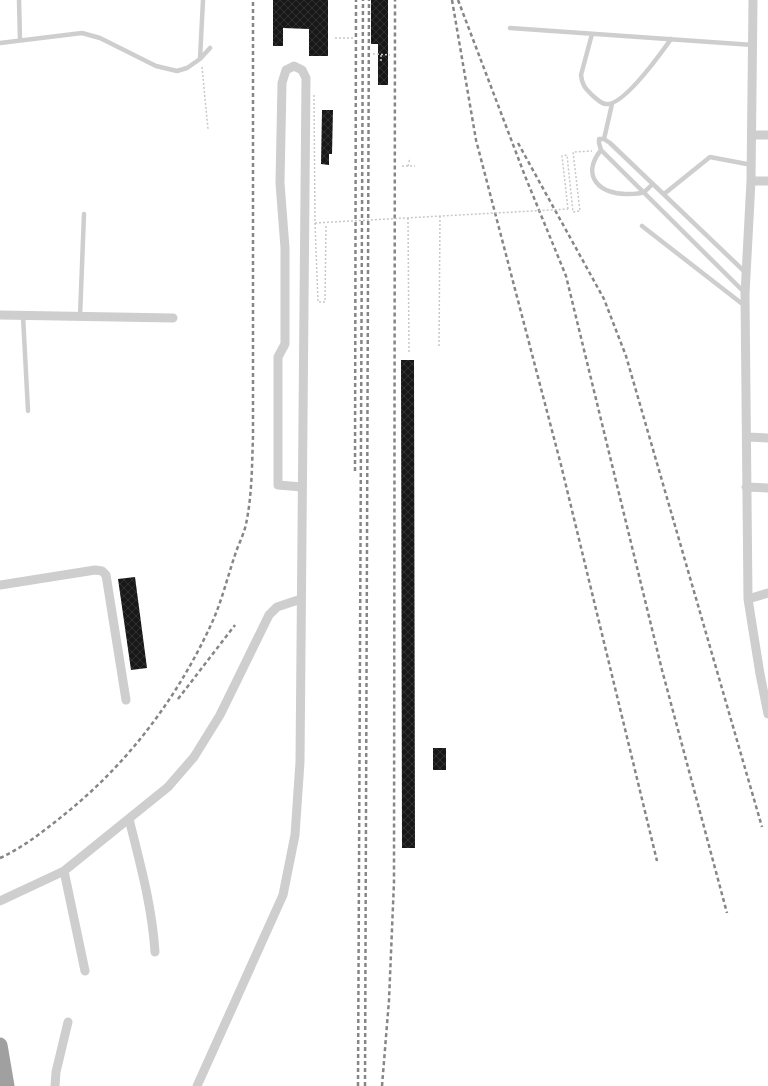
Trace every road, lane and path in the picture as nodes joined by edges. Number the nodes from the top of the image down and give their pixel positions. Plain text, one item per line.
1 (19, 0) edge
2 (203, 0) edge
3 (753, 0) edge
4 (510, 28) dead end
5 (592, 34) junction
6 (335, 38) dead end
7 (353, 38) dead end
8 (671, 39) junction
9 (20, 40) junction
10 (0, 43) edge
11 (753, 45) junction
12 (210, 48) dead end
13 (373, 54) dead end
14 (381, 54) junction
15 (390, 55) dead end
16 (200, 59) junction
17 (381, 61) dead end
18 (314, 95) dead end
19 (612, 104) junction
20 (208, 129) dead end
21 (752, 135) junction
22 (768, 135) edge
23 (604, 139) junction
24 (601, 150) junction
25 (410, 158) dead end
26 (752, 165) junction
27 (402, 166) dead end
28 (408, 166) junction
29 (415, 166) dead end
30 (751, 181) junction
31 (768, 181) edge
32 (653, 184) junction
33 (643, 193) junction
34 (664, 194) junction
35 (84, 214) dead end
36 (440, 216) junction
37 (408, 218) junction
38 (315, 223) junction
39 (326, 226) dead end
40 (642, 226) dead end
41 (746, 273) junction
42 (745, 294) junction
43 (746, 306) junction
44 (0, 315) edge
45 (23, 316) junction
46 (80, 316) junction
47 (173, 318) dead end
48 (439, 346) dead end
49 (409, 352) dead end
50 (28, 411) dead end
51 (746, 437) junction
52 (768, 438) edge
53 (302, 487) junction
54 (746, 487) junction
55 (768, 488) edge
56 (0, 585) edge
57 (768, 593) edge
58 (301, 599) junction
59 (748, 599) junction
60 (126, 700) dead end
61 (768, 714) edge
62 (129, 819) junction
63 (64, 871) junction
64 (0, 901) edge
65 (155, 952) dead end
66 (85, 972) dead end
67 (68, 1022) dead end
68 (0, 1045) edge
69 (7, 1086) edge
70 (55, 1086) edge
71 (197, 1086) edge

1 - 9 lane
2 - 16 lane
3 - 11 street
4 - 5 lane
5 - 8 lane
5 - 19 lane
6 - 7 path
8 - 11 lane
8 - 19 lane
9 - 10 lane
9 - 16 lane
11 - 21 street
12 - 16 lane
13 - 14 path
14 - 15 path
14 - 17 path
16 - 20 path
18 - 38 path, bridge
19 - 23 lane
21 - 22 street
21 - 26 street
23 - 24 lane
23 - 32 lane
24 - 33 lane
24 - 33 lane
24 - 36 path, bridge
25 - 28 path
26 - 30 street
26 - 34 lane
27 - 28 path
28 - 29 path
30 - 31 street
30 - 41 street
32 - 33 lane
32 - 34 lane
33 - 42 lane
34 - 41 lane
35 - 46 lane
36 - 37 path, bridge
36 - 48 path
37 - 38 path, bridge
37 - 49 path
38 - 39 path
40 - 43 lane
41 - 42 street
42 - 43 street
43 - 51 street
44 - 45 street
45 - 46 street
45 - 50 lane
46 - 47 street
51 - 52 street
51 - 54 street
53 - 53 street
53 - 58 street
54 - 55 street
54 - 59 street
56 - 60 street
57 - 59 street
58 - 62 street
58 - 71 street
59 - 61 street
62 - 63 street
62 - 65 street
63 - 64 street
63 - 66 street
67 - 70 street
68 - 69 highway

